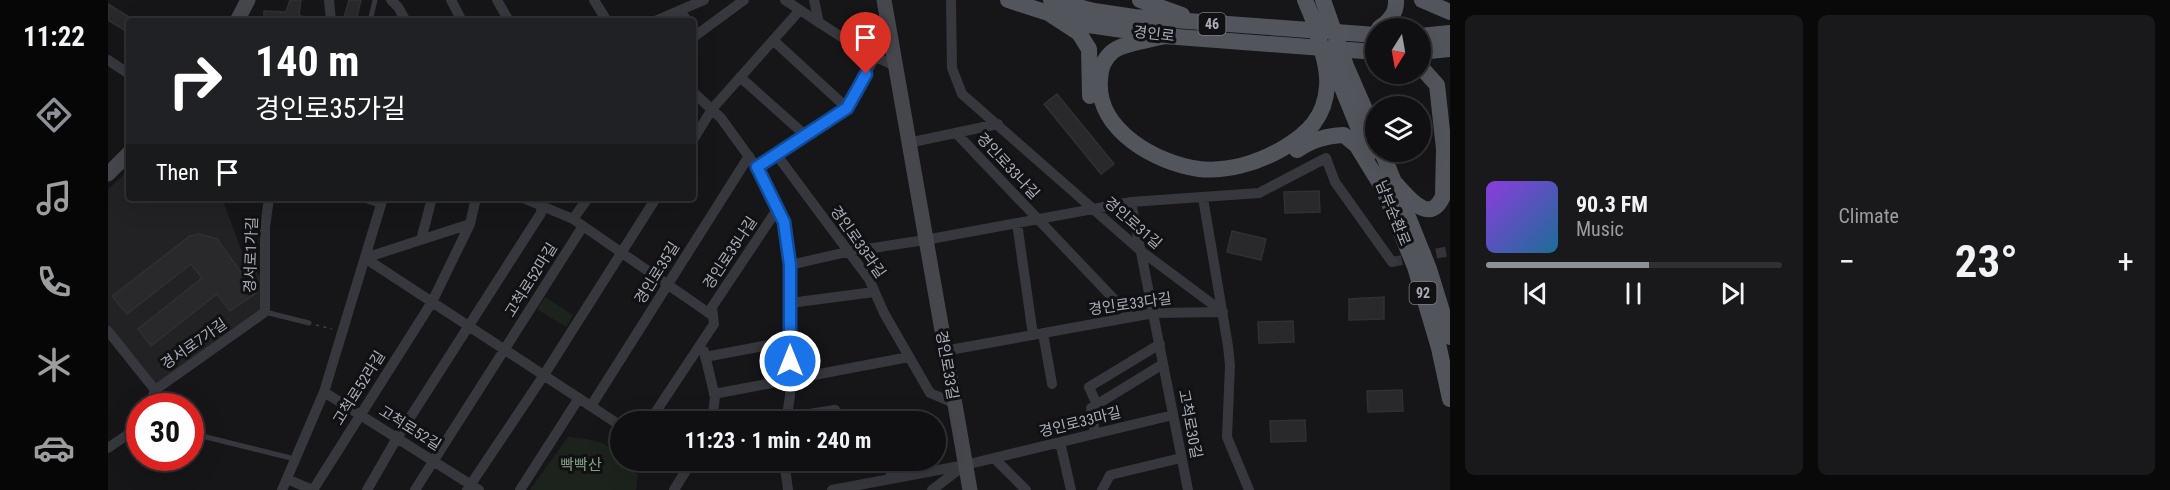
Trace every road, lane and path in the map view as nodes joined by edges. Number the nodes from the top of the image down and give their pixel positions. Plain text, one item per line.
1 (248, 0) edge
2 (329, 0) edge
3 (375, 0) edge
4 (391, 0) edge
5 (451, 0) edge
6 (496, 0) edge
7 (594, 0) edge
8 (704, 0) edge
9 (785, 0) edge
10 (814, 0) edge
11 (884, 0) edge
12 (951, 0) edge
13 (1008, 0) edge
14 (1140, 0) edge
15 (1305, 0) edge
16 (1396, 0) edge
17 (738, 2) edge
18 (1051, 4) edge
19 (1326, 6) edge
20 (680, 10) junction
21 (800, 10) junction
22 (239, 18) edge
23 (331, 18) edge
24 (371, 18) edge
25 (404, 18) edge
26 (460, 18) edge
27 (507, 18) edge
28 (603, 18) edge
29 (662, 18) edge
30 (685, 18) edge
31 (1391, 18) edge
32 (819, 23) junction
33 (1203, 23) junction
34 (1365, 32) edge
35 (1450, 33) edge
36 (696, 35) edge
37 (1431, 35) edge
38 (1164, 36) junction
39 (774, 40) junction
40 (1450, 50) edge
41 (1365, 51) edge
42 (1431, 51) edge
43 (875, 57) junction
44 (108, 60) edge
45 (1334, 63) junction
46 (895, 66) junction
47 (126, 72) edge
48 (740, 78) junction
49 (1431, 79) edge
50 (696, 95) edge
51 (847, 108) junction
52 (712, 110) junction
53 (1365, 116) edge
54 (998, 124) junction
55 (957, 132) junction
56 (696, 135) edge
57 (805, 135) junction
58 (908, 143) junction
59 (776, 154) junction
60 (126, 156) edge
61 (748, 156) junction
62 (1384, 162) edge
63 (757, 167) junction
64 (108, 174) edge
65 (1390, 187) junction
66 (1203, 198) junction
67 (269, 201) edge
68 (382, 201) edge
69 (431, 201) edge
70 (475, 201) edge
71 (586, 201) edge
72 (654, 201) edge
73 (541, 202) edge
74 (1131, 202) junction
75 (778, 208) junction
76 (1095, 209) junction
77 (573, 219) junction
78 (1038, 219) junction
79 (1017, 223) junction
80 (470, 224) junction
81 (583, 226) junction
82 (421, 240) junction
83 (925, 240) junction
84 (1141, 251) junction
85 (847, 252) junction
86 (621, 254) junction
87 (365, 258) junction
88 (1392, 262) dead end
89 (790, 265) junction
90 (667, 285) junction
91 (874, 292) junction
92 (432, 302) junction
93 (790, 303) junction
94 (265, 312) junction
95 (1223, 312) junction
96 (1154, 313) junction
97 (713, 316) junction
98 (1131, 317) junction
99 (309, 323) joint
100 (468, 326) junction
101 (108, 331) edge
102 (342, 332) junction
103 (1038, 334) junction
104 (1450, 337) edge
105 (790, 341) junction
106 (701, 343) junction
107 (1160, 344) junction
108 (504, 350) junction
109 (944, 351) junction
110 (705, 357) junction
111 (909, 357) junction
112 (1163, 363) junction
113 (544, 375) junction
114 (790, 380) junction
115 (1052, 384) dead end
116 (155, 390) junction
117 (324, 392) junction
118 (154, 393) edge
119 (714, 394) junction
120 (579, 398) junction
121 (1450, 399) edge
122 (954, 402) junction
123 (1097, 405) junction
124 (591, 406) junction
125 (656, 411) edge
126 (713, 411) edge
127 (788, 411) edge
128 (360, 414) junction
129 (1173, 415) junction
130 (610, 419) edge
131 (1095, 433) junction
132 (126, 436) edge
133 (204, 436) edge
134 (397, 438) junction
135 (1060, 442) junction
136 (108, 448) edge
137 (994, 458) junction
138 (1182, 458) junction
139 (295, 459) junction
140 (432, 460) junction
141 (965, 465) junction
142 (686, 471) edge
143 (785, 471) edge
144 (890, 471) edge
145 (896, 478) junction
146 (287, 479) junction
147 (472, 488) edge
148 (282, 490) edge
149 (367, 490) edge
150 (415, 490) edge
151 (520, 490) edge
152 (674, 490) edge
153 (788, 490) edge
154 (832, 490) edge
155 (932, 490) edge
156 (970, 490) edge
157 (1026, 490) edge
158 (1071, 490) edge
159 (1102, 490) edge
160 (1188, 490) edge
161 (1249, 490) edge

1 - 22 street
2 - 23 street
3 - 24 lane
4 - 25 street
5 - 26 street
6 - 27 street
7 - 28 street
8 - 20 street
9 - 21 street
10 - 32 street
11 - 46 street, 경인로33길
12 - 54 street, 경인로31길
13 - 18 main road, 경인로 / 46
14 - 33 main road
15 - 45 main road, 남부순환로 / 92
16 - 31 main road
17 - 36 street
18 - 33 main road, 경인로 / 46
18 - 38 main road, 경인로 / 46
18 - 65 main road
19 - 45 main road, 남부순환로 / 92
20 - 29 street
20 - 30 street
21 - 32 street
21 - 39 street
32 - 43 street
33 - 34 main road, 경인로 / 46
35 - 37 main road
38 - 41 main road, 경인로 / 46
38 - 45 main road
39 - 48 street
39 - 51 street
40 - 42 main road
43 - 46 street
43 - 51 street
44 - 47 street
45 - 53 main road, 남부순환로 / 92
45 - 65 main road, 남부순환로 / 92
46 - 58 street, 경인로33길
48 - 52 street
48 - 57 street
49 - 65 main road
50 - 52 street
51 - 57 street
52 - 56 street
52 - 61 street
54 - 55 street
54 - 76 street, 경인로31길
55 - 58 street
55 - 78 street, 경인로33나길
57 - 59 street
58 - 83 street, 경인로33길
59 - 63 street
59 - 85 street, 경인로33라길
60 - 64 street
61 - 63 street
61 - 90 street, 경인로35길
62 - 65 main road, 남부순환로 / 92
63 - 75 street
65 - 104 main road, 남부순환로 / 92
65 - 121 main road, 남부순환로 / 92
66 - 74 street, 경인로31길
66 - 88 street, 경인로31길
66 - 95 street
67 - 94 street, 경서로1가길
68 - 87 street
69 - 82 street
70 - 80 street
71 - 77 street
72 - 86 street
73 - 77 street, 경인로35나길
73 - 100 street
74 - 76 street, 경인로33나길
74 - 84 street, 고척로30길
75 - 89 street
75 - 97 street, 경인로35나길
76 - 78 street, 경인로33나길
76 - 84 street, 경인로31길
77 - 81 street, 경인로35나길
78 - 79 street, 경인로33나길
78 - 98 street, 경인로33나길
79 - 83 street, 경인로33나길
79 - 103 street
80 - 82 street
80 - 92 street
81 - 86 street, 경인로35나길
81 - 108 street, 고척로52마길
82 - 87 street
83 - 85 street
83 - 109 street, 경인로33길
84 - 95 street, 경인로31길
84 - 96 street, 고척로30길
85 - 89 street
85 - 91 street, 경인로33라길
86 - 90 street, 경인로35나길
86 - 113 street
87 - 92 street
87 - 102 street
89 - 93 street
90 - 97 street, 경인로35나길
90 - 124 street, 경인로35길
91 - 93 street
91 - 111 street, 경인로33라길
92 - 100 street
92 - 128 street, 고척로52라길
93 - 105 street
94 - 99 lane
94 - 116 street, 경서로7가길
95 - 96 street, 경인로33다길
95 - 161 street
96 - 98 street, 경인로33다길
96 - 107 street, 고척로30길
97 - 106 street, 경인로35나길
98 - 103 street, 경인로33다길
99 - 102 path
100 - 108 street
100 - 134 street
101 - 116 street
102 - 117 street
103 - 109 street, 경인로33다길
103 - 115 street
105 - 110 street
105 - 114 street
106 - 110 street
106 - 125 street, 경인로35나길
107 - 112 street, 고척로30길
107 - 123 street
108 - 113 street
108 - 140 street
109 - 122 street, 경인로33길
110 - 119 street
111 - 114 street
111 - 122 street, 경인로33라길
112 - 123 street
112 - 129 street, 고척로30길
113 - 120 street
113 - 147 street
114 - 119 street
114 - 127 street
116 - 118 street, 경서로7가길
117 - 128 street, 고척로52길
117 - 139 street
119 - 126 street
120 - 124 street
120 - 151 street
122 - 141 street, 경인로33길
123 - 131 street
124 - 130 street
128 - 134 street, 고척로52길
128 - 146 street, 고척로52라길
129 - 131 street, 경인로33마길
129 - 138 street, 고척로30길
131 - 135 street, 경인로33마길
132 - 136 street
133 - 139 lane
134 - 140 street, 고척로52길
134 - 149 street
135 - 137 street, 경인로33마길
135 - 158 street
137 - 141 street, 경인로33마길
137 - 157 street
138 - 159 street
138 - 160 street, 고척로30길
139 - 146 street
140 - 147 street, 고척로52길
140 - 150 street
141 - 145 street
141 - 155 street
141 - 156 street, 경인로33길
142 - 152 street
143 - 153 street
144 - 145 street
145 - 154 street
146 - 148 street

